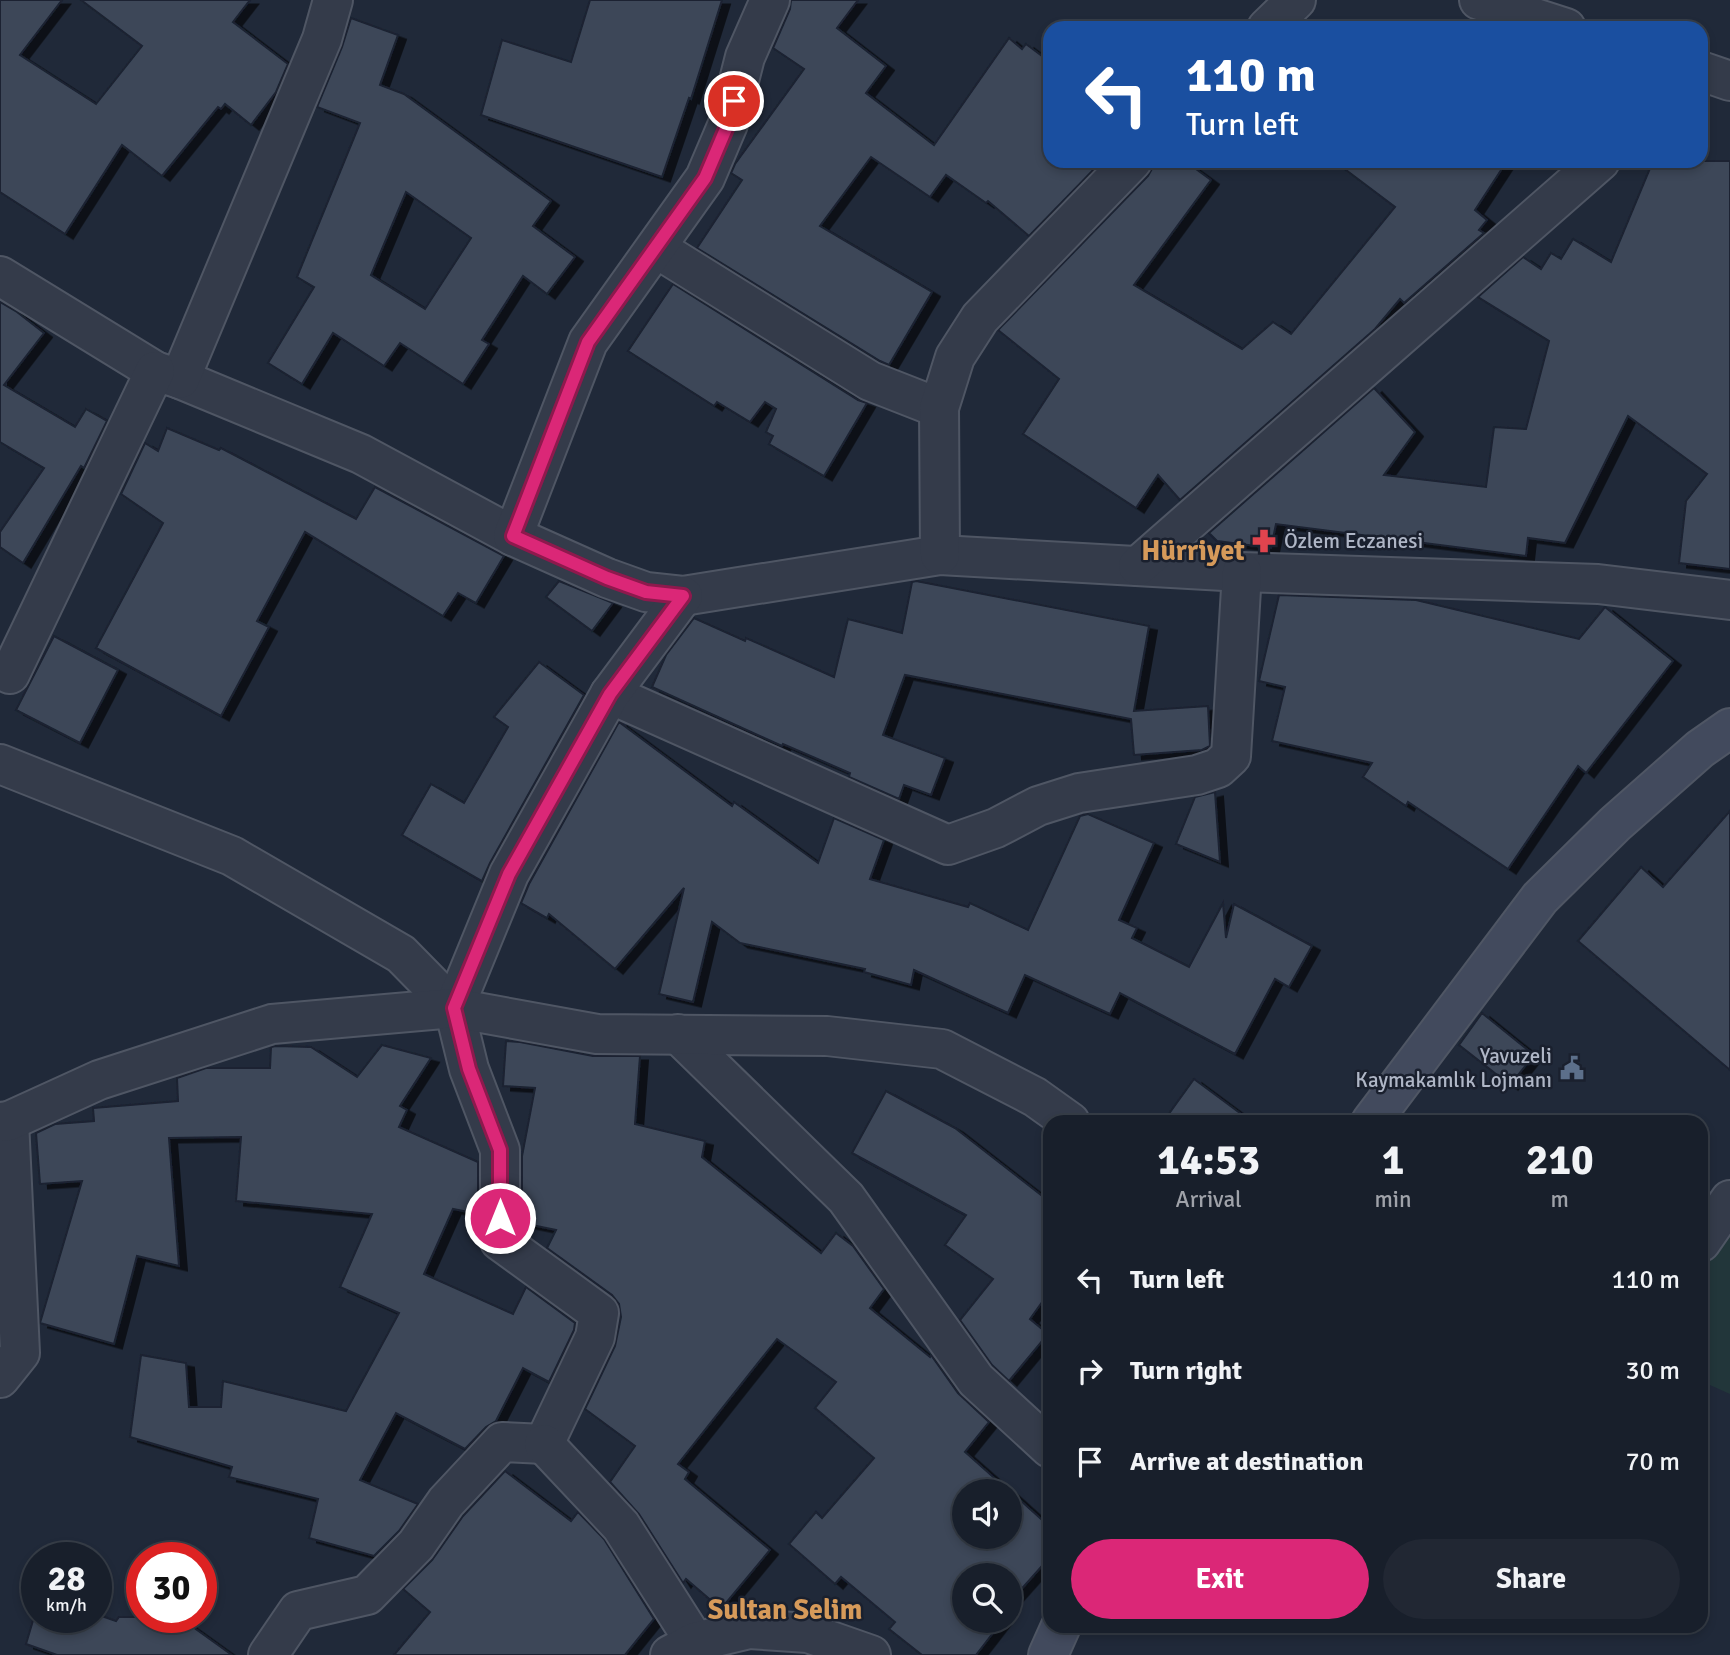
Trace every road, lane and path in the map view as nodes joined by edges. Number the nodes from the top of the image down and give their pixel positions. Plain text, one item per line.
1 (332, 0) edge
2 (770, 0) edge
3 (1296, 0) edge
4 (1479, 0) edge
5 (1275, 21) edge
6 (1544, 21) edge
7 (1125, 168) edge
8 (1592, 168) edge
9 (656, 248) junction
10 (0, 276) edge
11 (168, 375) junction
12 (939, 408) junction
13 (513, 536) junction
14 (940, 555) junction
15 (1138, 566) junction
16 (1242, 572) junction
17 (683, 596) junction
18 (1730, 600) edge
19 (10, 674) dead end
20 (610, 694) junction
21 (1730, 728) edge
22 (0, 764) edge
23 (454, 1008) junction
24 (678, 1034) junction
25 (1060, 1115) edge
26 (1376, 1115) edge
27 (5, 1121) edge
28 (1730, 1200) edge
29 (1708, 1232) edge
30 (0, 1378) edge
31 (1043, 1441) edge
32 (544, 1444) junction
33 (1057, 1633) edge
34 (682, 1649) edge
35 (268, 1655) edge
36 (871, 1655) edge
37 (1048, 1655) edge

1 - 11 street
2 - 9 street
3 - 5 street
4 - 6 street
7 - 12 street
8 - 15 street
9 - 12 street
9 - 13 street
10 - 11 street
11 - 13 street
11 - 19 street
12 - 14 street
13 - 17 street
14 - 15 street
14 - 17 street
15 - 16 street
16 - 18 street
16 - 20 street
17 - 20 street
20 - 23 street
21 - 26 main road
22 - 23 street
23 - 24 street
23 - 27 street
23 - 32 street
24 - 25 street
24 - 31 street
27 - 30 street
28 - 29 street
32 - 34 street
32 - 35 street
33 - 37 main road
34 - 36 street

